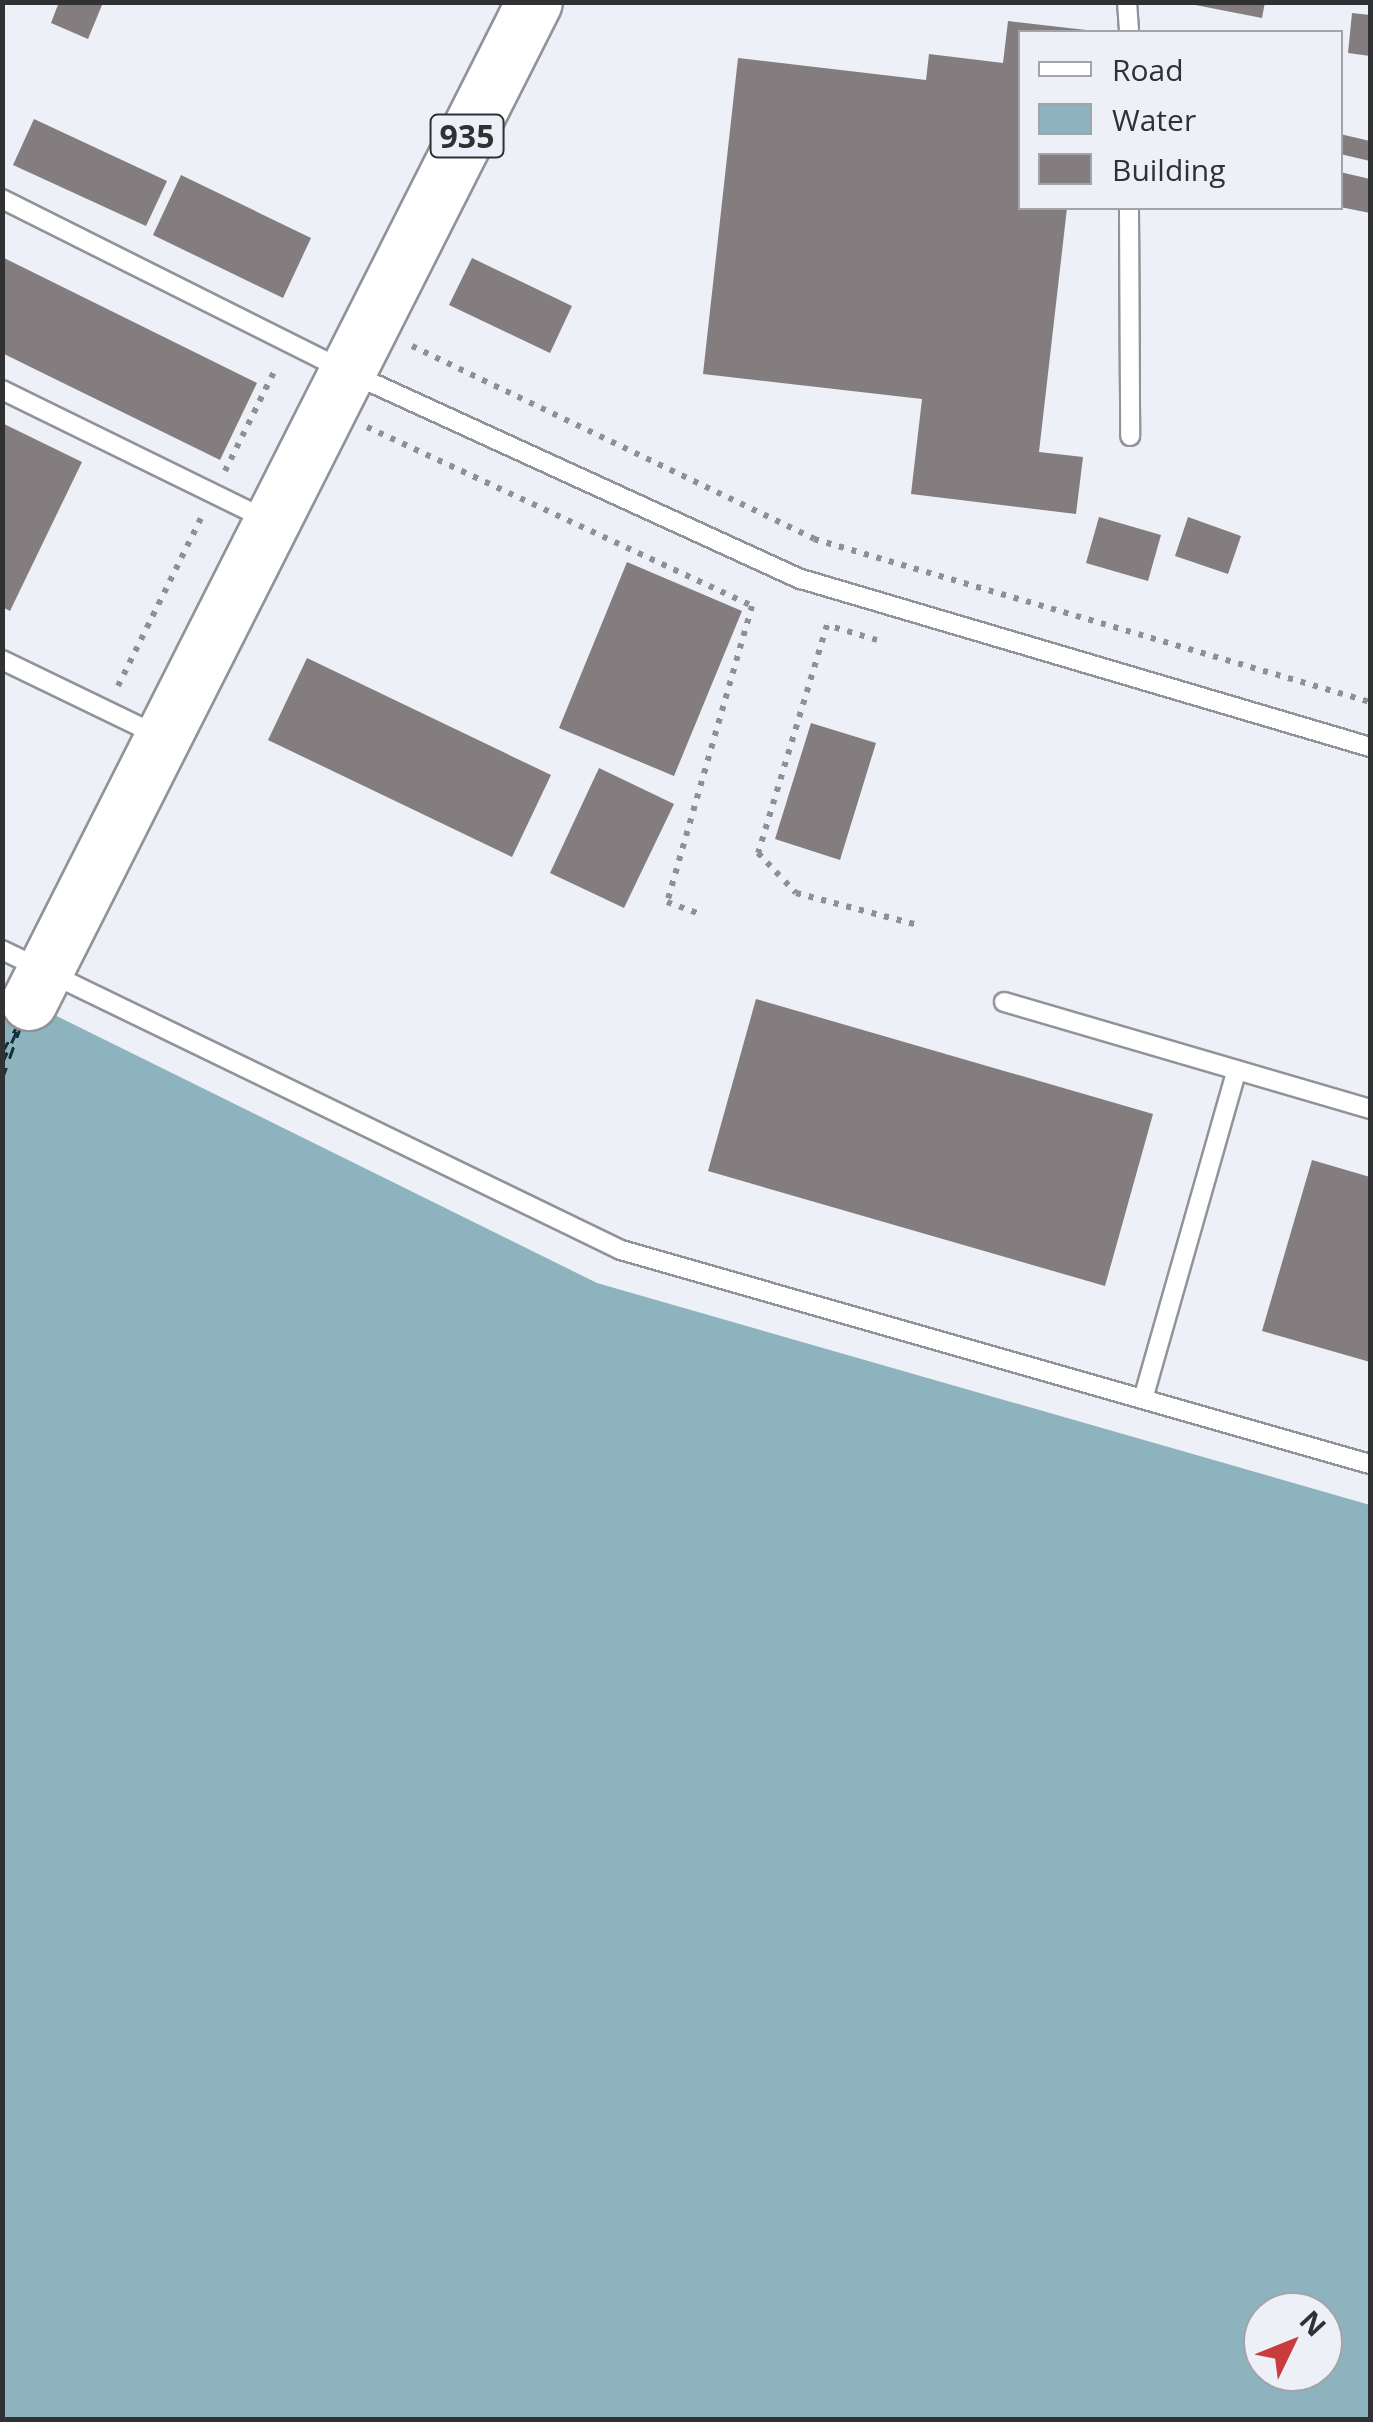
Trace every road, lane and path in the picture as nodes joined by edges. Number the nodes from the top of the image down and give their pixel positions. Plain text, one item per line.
1 (534, 2) edge
2 (1128, 2) edge
3 (1128, 30) edge
4 (2, 200) edge
5 (1129, 210) edge
6 (288, 342) junction
7 (359, 349) junction
8 (2, 390) edge
9 (364, 426) dead end
10 (1130, 436) dead end
11 (214, 494) junction
12 (271, 522) junction
13 (877, 640) dead end
14 (2, 660) edge
15 (1370, 702) edge
16 (106, 710) junction
17 (163, 738) junction
18 (1370, 747) edge
19 (700, 914) dead end
20 (918, 924) dead end
21 (26, 974) edge
22 (1004, 1002) dead end
23 (1237, 1070) junction
24 (1370, 1109) edge
25 (1143, 1399) junction
26 (1370, 1464) edge

1 - 7 main road, 935
2 - 3 lane
4 - 6 lane
5 - 10 lane
6 - 7 lane
6 - 11 path
7 - 12 main road
7 - 15 path
7 - 18 lane
8 - 11 lane
9 - 19 path
11 - 12 lane
11 - 16 path
12 - 17 main road
13 - 20 path
14 - 16 lane
16 - 17 lane
17 - 21 main road
21 - 25 lane
22 - 23 lane
23 - 24 lane
23 - 25 lane
25 - 26 lane

